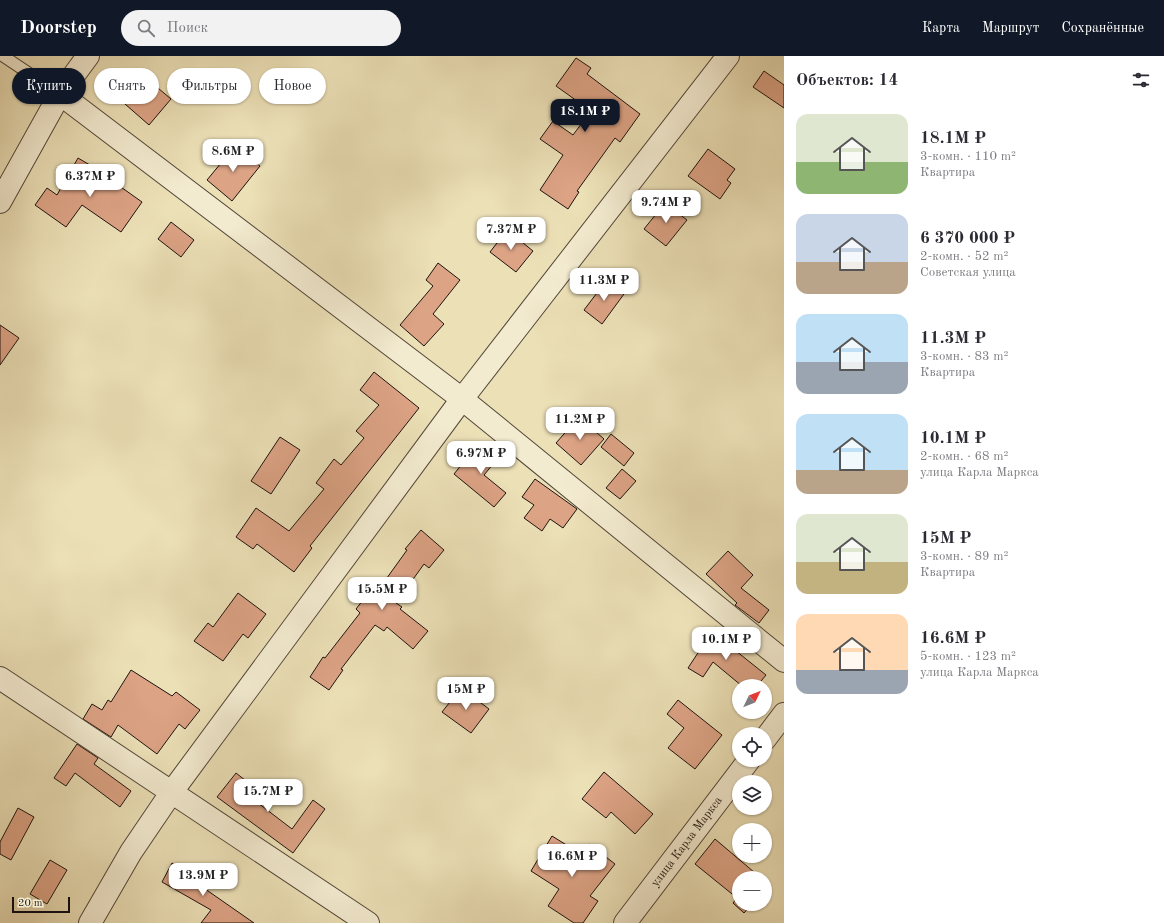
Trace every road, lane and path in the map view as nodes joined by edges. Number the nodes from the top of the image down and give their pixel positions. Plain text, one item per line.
1 (2, 56) edge
2 (88, 56) edge
3 (728, 56) edge
4 (20, 68) edge
5 (79, 68) edge
6 (54, 104) edge
7 (73, 104) edge
8 (0, 202) edge
9 (462, 399) junction
10 (784, 661) edge
11 (0, 678) edge
12 (784, 714) edge
13 (772, 730) edge
14 (744, 767) edge
15 (171, 793) junction
16 (90, 923) edge
17 (368, 923) edge
18 (625, 923) edge

1 - 4 lane
2 - 5 street
3 - 9 street
6 - 8 street
7 - 9 street
9 - 10 street
9 - 15 street
11 - 15 street
12 - 13 street
14 - 18 street, улица Карла Маркса
15 - 16 street
15 - 17 street

